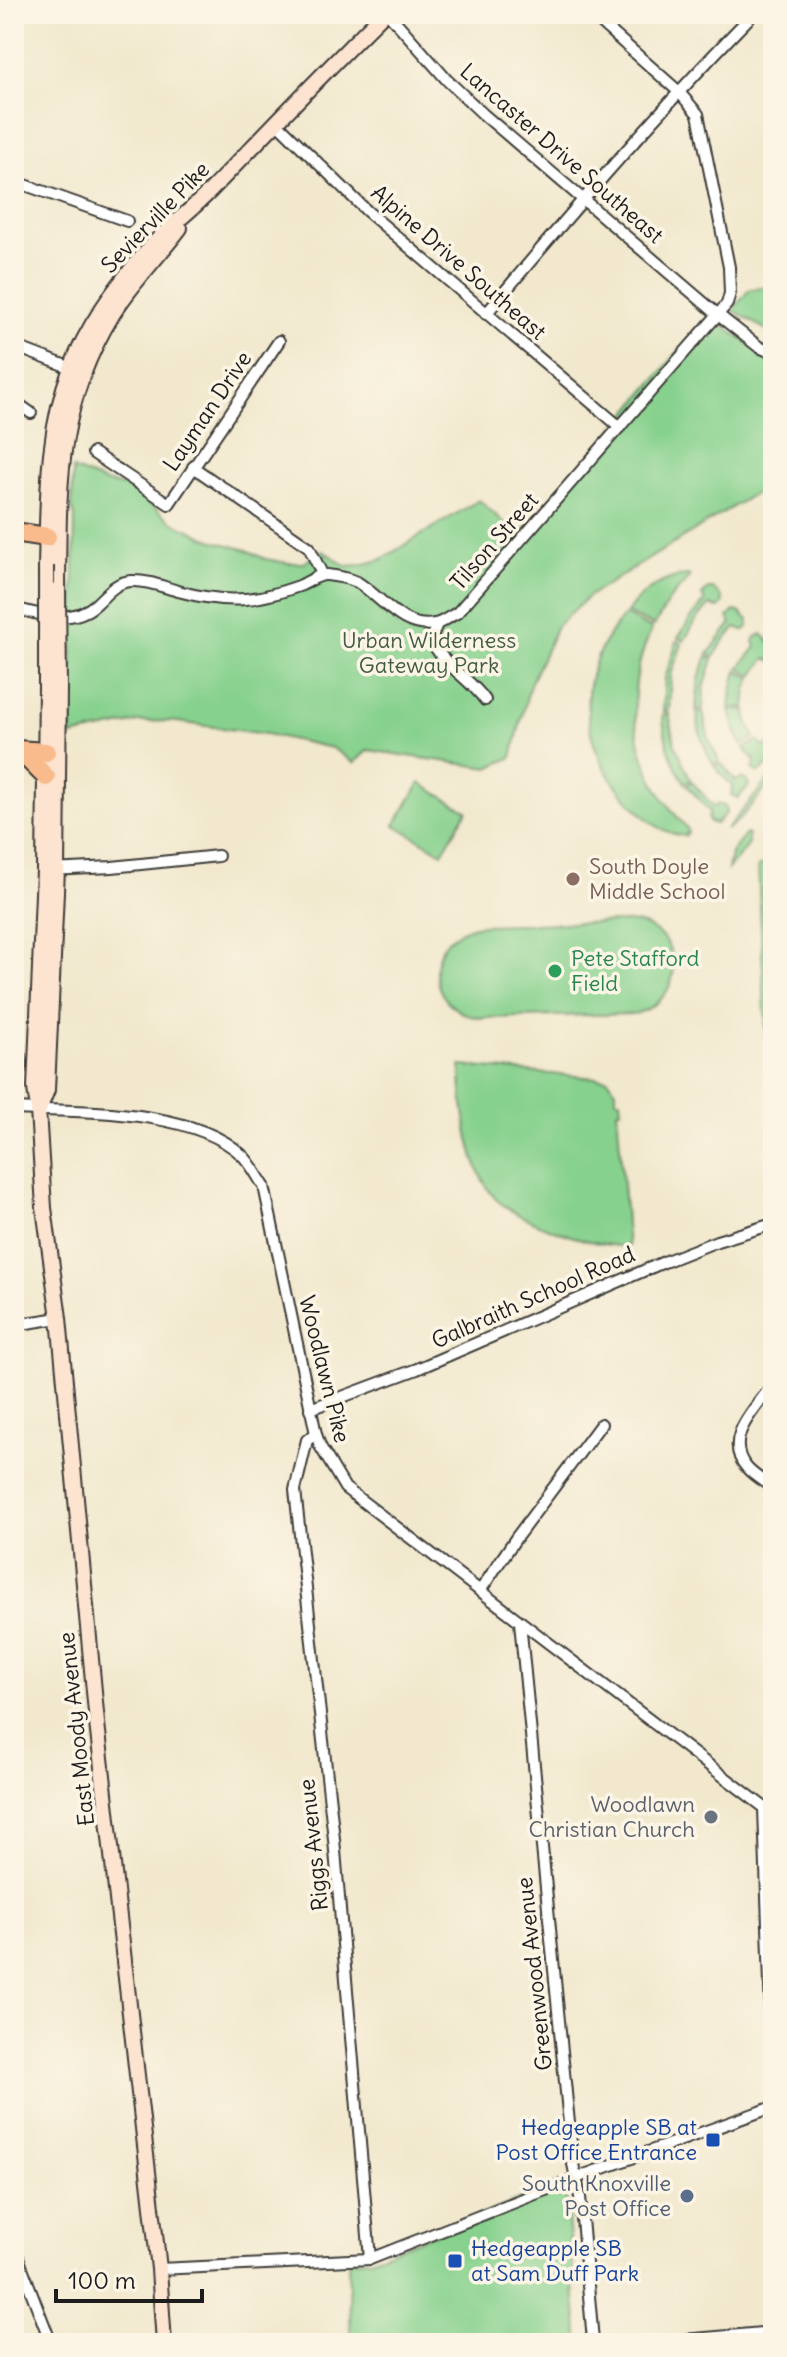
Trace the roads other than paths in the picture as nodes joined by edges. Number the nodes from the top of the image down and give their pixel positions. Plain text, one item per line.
1 (386, 14) edge
2 (591, 14) edge
3 (753, 14) edge
4 (678, 91) junction
5 (276, 122) junction
6 (14, 181) edge
7 (583, 198) junction
8 (197, 205) junction
9 (127, 221) dead end
10 (486, 314) junction
11 (717, 314) junction
12 (279, 341) dead end
13 (14, 346) edge
14 (773, 353) edge
15 (78, 370) junction
16 (14, 401) edge
17 (31, 413) dead end
18 (620, 427) junction
19 (93, 453) dead end
20 (193, 467) junction
21 (14, 532) edge
22 (53, 538) junction
23 (322, 574) junction
24 (14, 608) edge
25 (437, 624) junction
26 (52, 686) junction
27 (485, 700) dead end
28 (14, 751) edge
29 (52, 752) junction
30 (46, 777) junction
31 (218, 856) dead end
32 (51, 870) junction
33 (14, 1109) edge
34 (38, 1110) junction
35 (773, 1224) edge
36 (59, 1318) junction
37 (14, 1325) edge
38 (773, 1384) edge
39 (310, 1409) junction
40 (601, 1424) dead end
41 (316, 1434) junction
42 (773, 1488) edge
43 (480, 1591) junction
44 (520, 1622) junction
45 (769, 1811) edge
46 (773, 2073) edge
47 (773, 2107) edge
48 (576, 2178) junction
49 (14, 2247) edge
50 (370, 2259) junction
51 (159, 2269) junction
52 (762, 2333) dead end
53 (594, 2341) edge
54 (693, 2341) edge
55 (51, 2343) edge
56 (164, 2343) edge
57 (650, 2343) edge

1 - 5 main road, Sevierville Pike
1 - 7 street, Lancaster Drive Southeast
2 - 4 street
3 - 4 street
4 - 7 street
4 - 11 street, Tilson Street
5 - 8 main road, Sevierville Pike
5 - 10 street, Alpine Drive Southeast
6 - 9 street
7 - 10 street
7 - 11 street, Lancaster Drive Southeast
8 - 15 main road, Sevierville Pike
8 - 15 main road, Sevierville Pike
10 - 18 street, Alpine Drive Southeast
11 - 14 street, Lancaster Drive Southeast
11 - 18 street, Tilson Street
12 - 20 street, Layman Drive
13 - 15 street
15 - 22 main road, Sevierville Pike
16 - 17 street
18 - 25 street, Tilson Street
19 - 20 street, Layman Drive
20 - 23 street
21 - 22 highway
22 - 26 main road, Sevierville Pike, bridge
22 - 26 main road, Sevierville Pike, bridge
23 - 24 street
23 - 25 street
25 - 27 street
26 - 29 main road, Sevierville Pike
28 - 29 highway
28 - 30 highway
29 - 30 main road, Sevierville Pike
29 - 32 main road, Sevierville Pike
30 - 32 main road, Sevierville Pike
31 - 32 street
32 - 34 main road, Sevierville Pike
33 - 34 street, Woodlawn Pike
34 - 36 main road, East Moody Avenue
34 - 39 street, Woodlawn Pike
35 - 39 street, Galbraith School Road
36 - 37 street
36 - 51 main road, East Moody Avenue
38 - 42 street
39 - 41 street, Woodlawn Pike
40 - 43 street
41 - 43 street, Woodlawn Pike
41 - 50 street, Riggs Avenue
43 - 44 street, Woodlawn Pike
44 - 45 street, Woodlawn Pike
44 - 48 street, Greenwood Avenue
45 - 46 street
47 - 48 street
48 - 50 street
48 - 53 street, Greenwood Avenue
49 - 55 street
50 - 51 street
51 - 56 main road, East Moody Avenue
52 - 54 street
54 - 57 street

